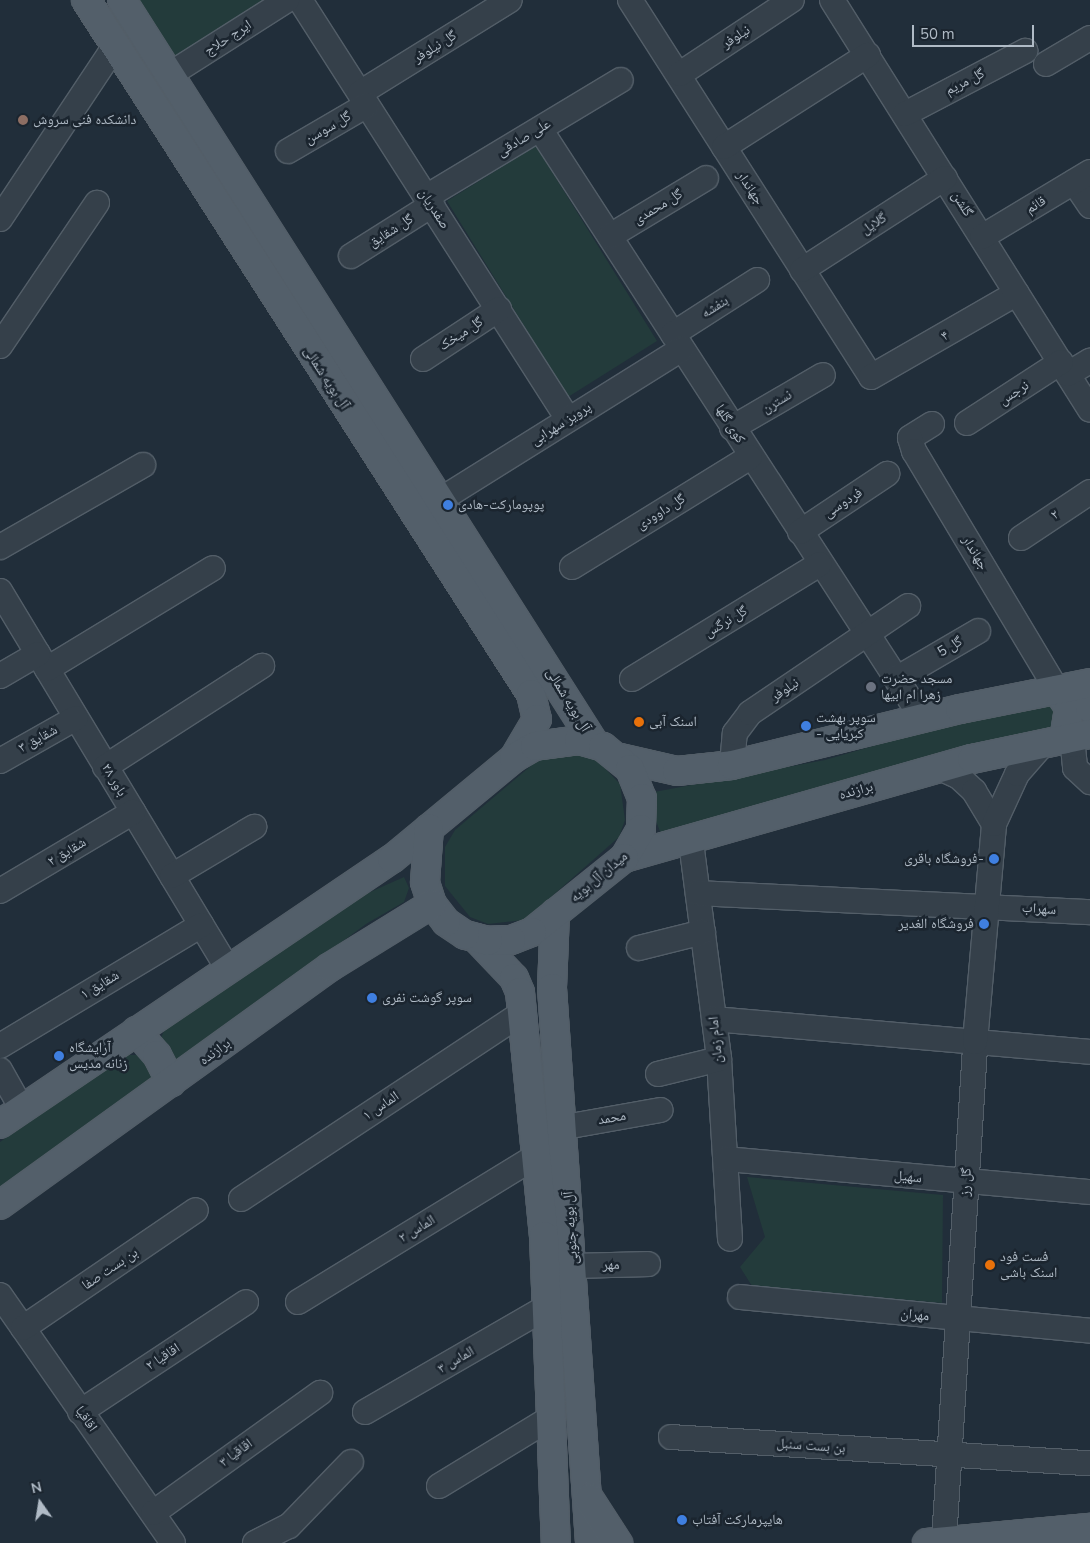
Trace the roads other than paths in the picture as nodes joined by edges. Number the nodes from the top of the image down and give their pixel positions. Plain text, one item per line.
1 (86, 0) edge
2 (122, 0) edge
3 (287, 0) edge
4 (300, 0) edge
5 (510, 0) edge
6 (630, 0) edge
7 (792, 0) edge
8 (838, 2) edge
9 (1090, 38) edge
10 (115, 46) junction
11 (1025, 51) dead end
12 (868, 55) junction
13 (1046, 64) dead end
14 (680, 74) junction
15 (170, 75) junction
16 (621, 80) dead end
17 (364, 99) junction
18 (905, 114) junction
19 (540, 129) junction
20 (724, 147) junction
21 (288, 151) dead end
22 (1082, 177) edge
23 (706, 178) dead end
24 (945, 178) junction
25 (429, 201) junction
26 (97, 203) dead end
27 (1090, 206) edge
28 (0, 219) edge
29 (610, 236) junction
30 (982, 237) junction
31 (351, 256) dead end
32 (802, 270) junction
33 (757, 280) dead end
34 (301, 283) junction
35 (1017, 293) junction
36 (274, 297) junction
37 (499, 310) junction
38 (677, 341) junction
39 (0, 346) edge
40 (423, 360) dead end
41 (1090, 361) edge
42 (1064, 368) junction
43 (823, 375) dead end
44 (871, 377) joint
45 (1090, 409) edge
46 (568, 419) junction
47 (967, 423) dead end
48 (932, 424) dead end
49 (732, 428) junction
50 (750, 456) junction
51 (142, 465) dead end
52 (887, 474) dead end
53 (1090, 492) edge
54 (440, 500) junction
55 (800, 532) junction
56 (1021, 538) dead end
57 (0, 547) edge
58 (820, 564) junction
59 (572, 567) dead end
60 (213, 568) dead end
61 (0, 592) edge
62 (908, 606) dead end
63 (978, 631) dead end
64 (867, 634) junction
65 (42, 661) junction
66 (262, 666) dead end
67 (0, 676) edge
68 (632, 679) dead end
69 (896, 679) junction
70 (1090, 683) edge
71 (1057, 690) junction
72 (1090, 699) edge
73 (1090, 708) edge
74 (76, 718) junction
75 (922, 718) junction
76 (1067, 739) edge
77 (594, 743) junction
78 (514, 758) junction
79 (620, 758) junction
80 (0, 760) edge
81 (732, 765) junction
82 (106, 766) junction
83 (940, 768) junction
84 (1090, 782) edge
85 (133, 812) junction
86 (994, 824) junction
87 (254, 827) dead end
88 (429, 828) junction
89 (691, 842) junction
90 (624, 858) junction
91 (172, 876) junction
92 (0, 891) edge
93 (698, 893) junction
94 (432, 904) junction
95 (987, 906) junction
96 (1090, 912) edge
97 (555, 913) junction
98 (201, 925) junction
99 (703, 932) junction
100 (476, 938) junction
101 (639, 948) dead end
102 (227, 968) junction
103 (522, 1013) junction
104 (714, 1019) junction
105 (136, 1031) junction
106 (975, 1042) junction
107 (0, 1046) edge
108 (1090, 1052) edge
109 (718, 1059) junction
110 (0, 1070) edge
111 (658, 1074) dead end
112 (171, 1083) junction
113 (660, 1110) dead end
114 (11, 1117) edge
115 (565, 1127) junction
116 (536, 1156) junction
117 (726, 1159) junction
118 (966, 1183) junction
119 (1090, 1192) edge
120 (241, 1199) dead end
121 (0, 1205) edge
122 (196, 1210) dead end
123 (730, 1239) dead end
124 (648, 1264) dead end
125 (574, 1266) junction
126 (0, 1295) edge
127 (740, 1297) dead end
128 (246, 1302) dead end
129 (298, 1302) dead end
130 (547, 1307) junction
131 (958, 1319) junction
132 (23, 1328) junction
133 (1090, 1331) edge
134 (320, 1393) dead end
135 (80, 1412) junction
136 (366, 1412) dead end
137 (552, 1417) junction
138 (671, 1437) dead end
139 (950, 1454) junction
140 (351, 1462) dead end
141 (1090, 1463) edge
142 (440, 1486) dead end
143 (586, 1494) junction
144 (152, 1514) junction
145 (1081, 1533) edge
146 (1009, 1539) edge
147 (936, 1542) edge
148 (173, 1543) edge
149 (255, 1543) edge
150 (556, 1543) edge
151 (590, 1543) edge
152 (618, 1543) edge

1 - 10 main road, آل بویه شمالی
2 - 15 main road, آل بویه شمالی
3 - 15 street, ایرج حلاج
4 - 17 street, صفدریان
5 - 17 street, گل نیلوفر
6 - 14 street, جهاندار
7 - 14 street, نیلوفر
8 - 12 street, گلشن
9 - 13 street
10 - 28 street
10 - 36 main road, آل بویه شمالی
11 - 18 street, گل مریم
12 - 18 street, گلشن
12 - 20 street
14 - 20 street, جهاندار
15 - 34 main road, آل بویه شمالی
16 - 19 street, علی صادقی
17 - 21 street, گل سوسن
17 - 25 street, صفدریان
18 - 24 street, گلشن
19 - 25 street, علی صادقی
19 - 29 street, کوی گلها
20 - 32 street, جهاندار
22 - 27 street
22 - 30 street, قائم
23 - 29 street, گل محمدی
24 - 30 street, گلشن
24 - 32 street, گلایل
25 - 31 street, گل شقایق
25 - 37 street, صفدریان
26 - 39 street
29 - 38 street, کوی گلها
30 - 35 street, گلشن
32 - 44 street, جهاندار
33 - 38 street, بنفشه
34 - 36 street
34 - 54 main road, آل بویه شمالی
35 - 42 street, گلشن
35 - 44 street, ۴
36 - 78 main road, آل بویه شمالی
37 - 40 street, گل میخک
37 - 46 street, صفدریان
38 - 46 street, پرویز سهرابی
38 - 49 street, کوی گلها
41 - 42 street, نرجس
42 - 45 street, گلشن
42 - 47 street, نرجس
43 - 49 street, نسترن
46 - 54 street, پرویز سهرابی
48 - 71 street, جهاندار
49 - 50 street, کوی گلها
50 - 55 street, کوی گلها
50 - 59 street, گل داوودی
51 - 57 street
52 - 55 street, فردوسی
53 - 56 street, ۲
54 - 77 main road, آل بویه شمالی
55 - 58 street, کوی گلها
58 - 64 street, کوی گلها
58 - 68 street, گل نرگس
60 - 65 street
61 - 65 street, باور ۲۸
62 - 64 street
63 - 69 street, گل 5
64 - 69 street, کوی گلها
64 - 81 street, نیلوفر
65 - 67 street
65 - 74 street, باور ۲۸
66 - 82 street
69 - 75 street, کوی گلها
70 - 71 main road
71 - 75 main road
71 - 76 main road
72 - 73 main road
74 - 80 street, شقایق ۳
74 - 82 street, باور ۲۸
75 - 81 main road
76 - 83 main road, برازنده
76 - 84 street
76 - 86 street, گل رز
77 - 78 main road, میدان آل بویه
77 - 79 main road, میدان آل بویه
78 - 88 main road, میدان آل بویه
79 - 81 main road
79 - 90 main road, میدان آل بویه
82 - 85 street, باور ۲۸
83 - 86 street
83 - 89 main road, برازنده
85 - 91 street, باور ۲۸
85 - 92 street, شقایق ۲
86 - 95 street, گل رز
87 - 91 street
88 - 94 main road, میدان آل بویه
88 - 102 main road
89 - 90 main road, برازنده
89 - 93 street, امام زمان
90 - 97 main road, میدان آل بویه
91 - 98 street, باور ۲۸
93 - 95 street, سهراب
93 - 99 street, امام زمان
94 - 100 main road, میدان آل بویه
94 - 112 main road, برازنده
95 - 96 street, سهراب
95 - 106 street, گل رز
97 - 100 main road, میدان آل بویه
97 - 115 main road, آل بویه جنوبی
98 - 102 street, باور ۲۸
98 - 107 street, شقایق ۱
99 - 101 street
99 - 104 street, امام زمان
100 - 103 main road, آل بویه جنوبی
102 - 105 main road
103 - 116 main road, آل بویه جنوبی
103 - 120 street, الماس ۱
104 - 106 street
104 - 109 street, امام زمان
105 - 112 main road
105 - 114 main road
106 - 108 street
106 - 118 street, گل رز
109 - 111 street
109 - 117 street, امام زمان
110 - 114 street
112 - 121 main road, برازنده
113 - 115 street, محمد
115 - 125 main road, آل بویه جنوبی
116 - 129 street, الماس ۲
116 - 130 main road, آل بویه جنوبی
117 - 118 street, سهیل
117 - 123 street, امام زمان
118 - 119 street, سهیل
118 - 131 street, گل رز
122 - 132 street, بن بست صفا
124 - 125 street, مهر
125 - 143 main road, آل بویه جنوبی
126 - 132 street, اقاقیا
127 - 131 street, مهران
128 - 135 street, اقاقیا ۲
130 - 136 street, الماس ۳
130 - 137 main road, آل بویه جنوبی
131 - 133 street, مهران
131 - 139 street, گل رز
132 - 135 street, اقاقیا
134 - 144 street, اقاقیا ۳
135 - 144 street, اقاقیا
137 - 142 street
137 - 150 main road, آل بویه جنوبی
138 - 139 street, بن بست سنبل
139 - 141 street, بن بست سنبل
139 - 147 street, گل رز
140 - 149 street
143 - 151 main road, آل بویه جنوبی
143 - 152 main road
144 - 148 street, اقاقیا
145 - 146 main road
146 - 147 main road

